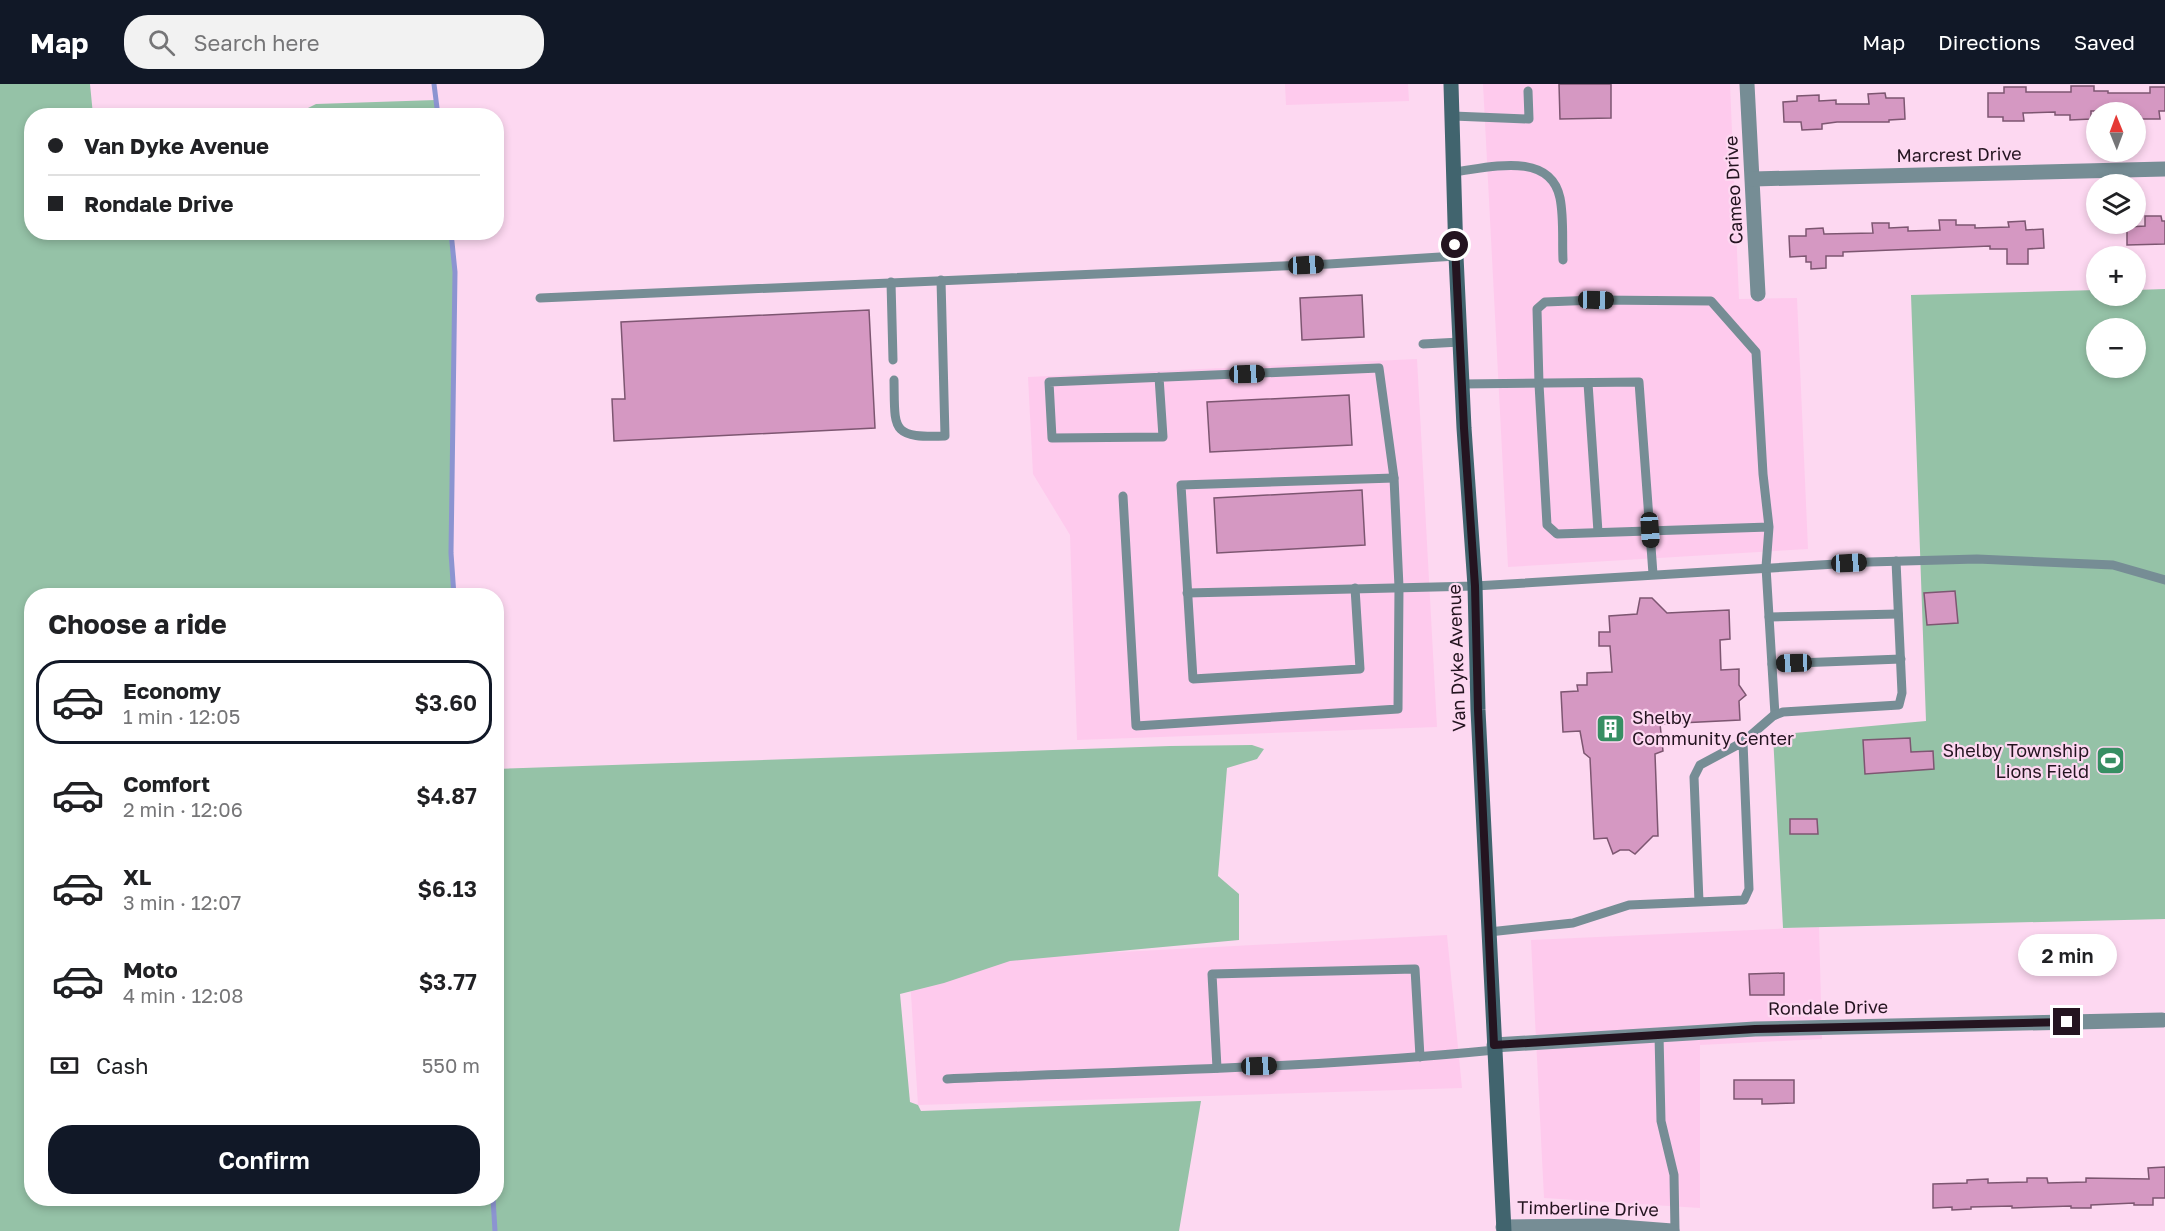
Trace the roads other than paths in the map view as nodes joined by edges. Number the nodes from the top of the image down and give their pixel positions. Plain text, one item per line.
1 (1452, 84) edge
2 (1747, 84) edge
3 (1528, 91) dead end
4 (1453, 116) junction
5 (2165, 170) edge
6 (1454, 172) junction
7 (1753, 179) junction
8 (1456, 256) junction
9 (1563, 260) dead end
10 (941, 280) junction
11 (891, 282) junction
12 (1758, 294) dead end
13 (540, 298) dead end
14 (1460, 342) junction
15 (1423, 344) dead end
16 (893, 360) dead end
17 (1159, 377) junction
18 (894, 380) dead end
19 (1588, 383) junction
20 (1462, 384) junction
21 (1539, 384) junction
22 (1394, 478) junction
23 (1123, 496) dead end
24 (1769, 527) junction
25 (1650, 530) junction
26 (1598, 532) junction
27 (1896, 561) junction
28 (1766, 567) junction
29 (1653, 574) junction
30 (2165, 580) edge
31 (1475, 586) junction
32 (1399, 587) junction
33 (1355, 588) junction
34 (1187, 593) junction
35 (1899, 614) junction
36 (1769, 617) junction
37 (1901, 659) junction
38 (1772, 664) junction
39 (1775, 715) junction
40 (1743, 742) junction
41 (1699, 902) junction
42 (1489, 932) junction
43 (2162, 1020) dead end
44 (1659, 1035) junction
45 (1494, 1048) junction
46 (1420, 1057) junction
47 (1217, 1068) junction
48 (947, 1079) dead end
49 (1503, 1229) edge
50 (1673, 1231) edge

1 - 4 main road, Van Dyke Avenue
2 - 7 street, Cameo Drive
3 - 4 lane
4 - 6 main road, Van Dyke Avenue
5 - 7 street, Marcrest Drive
6 - 8 main road, Van Dyke Avenue
6 - 9 lane
7 - 12 street, Cameo Drive
8 - 10 lane
8 - 14 main road, Van Dyke Avenue
10 - 11 lane
10 - 18 lane
11 - 13 lane
11 - 16 lane
14 - 15 lane
14 - 20 main road, Van Dyke Avenue
17 - 17 lane
17 - 22 lane
19 - 21 lane
19 - 25 lane
19 - 26 lane
20 - 21 lane
20 - 31 main road, Van Dyke Avenue
21 - 24 lane
21 - 26 lane
22 - 32 lane
22 - 34 lane
23 - 32 lane
24 - 25 lane
24 - 28 lane
25 - 26 lane
25 - 29 lane
27 - 28 lane
27 - 30 lane
27 - 35 lane
28 - 29 lane
28 - 36 lane
29 - 31 lane
31 - 32 lane
31 - 42 main road, Van Dyke Avenue
32 - 33 lane
33 - 34 lane
33 - 34 lane
35 - 36 lane
35 - 37 lane
36 - 38 lane
37 - 38 lane
37 - 39 lane
38 - 39 lane
39 - 40 lane
40 - 41 lane
40 - 41 lane
41 - 42 lane
42 - 45 main road, Van Dyke Avenue
43 - 44 street, Rondale Drive
44 - 45 street, Rondale Drive
44 - 50 lane
45 - 46 lane
45 - 49 main road, Van Dyke Avenue
46 - 47 lane
46 - 47 lane
47 - 48 lane
49 - 50 street, Timberline Drive

